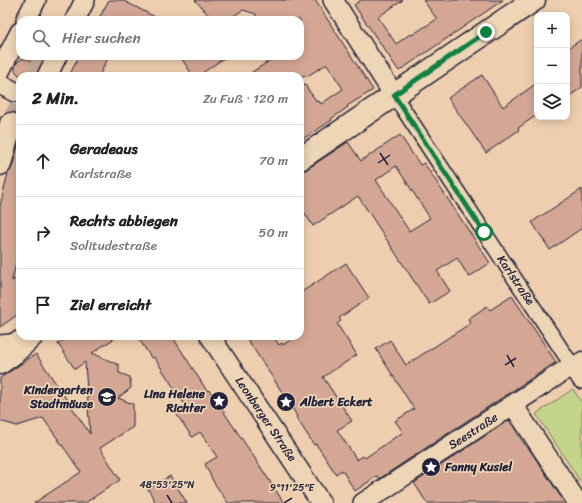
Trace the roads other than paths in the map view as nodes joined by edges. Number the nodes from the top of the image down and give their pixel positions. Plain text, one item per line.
1 (36, 0) edge
2 (85, 0) edge
3 (333, 0) edge
4 (534, 0) edge
5 (28, 16) edge
6 (77, 16) edge
7 (16, 40) edge
8 (55, 60) edge
9 (0, 71) edge
10 (49, 72) edge
11 (0, 84) edge
12 (16, 92) edge
13 (394, 95) junction
14 (11, 124) tunnel mouth
15 (304, 156) edge
16 (0, 164) edge
17 (22, 340) edge
18 (28, 340) edge
19 (213, 340) edge
20 (0, 345) edge
21 (0, 362) edge
22 (579, 368) edge
23 (512, 405) junction
24 (321, 503) edge
25 (363, 503) edge
26 (578, 503) edge

1 - 5 street
2 - 6 street
3 - 13 street, Karlstraße
4 - 13 street
7 - 9 street
8 - 10 street
11 - 12 street
13 - 15 street
13 - 22 street, Karlstraße
14 - 16 street
17 - 20 street
18 - 21 street
19 - 24 street, Leonberger Straße
22 - 23 street, Seestraße
23 - 25 street, Seestraße
23 - 26 street

